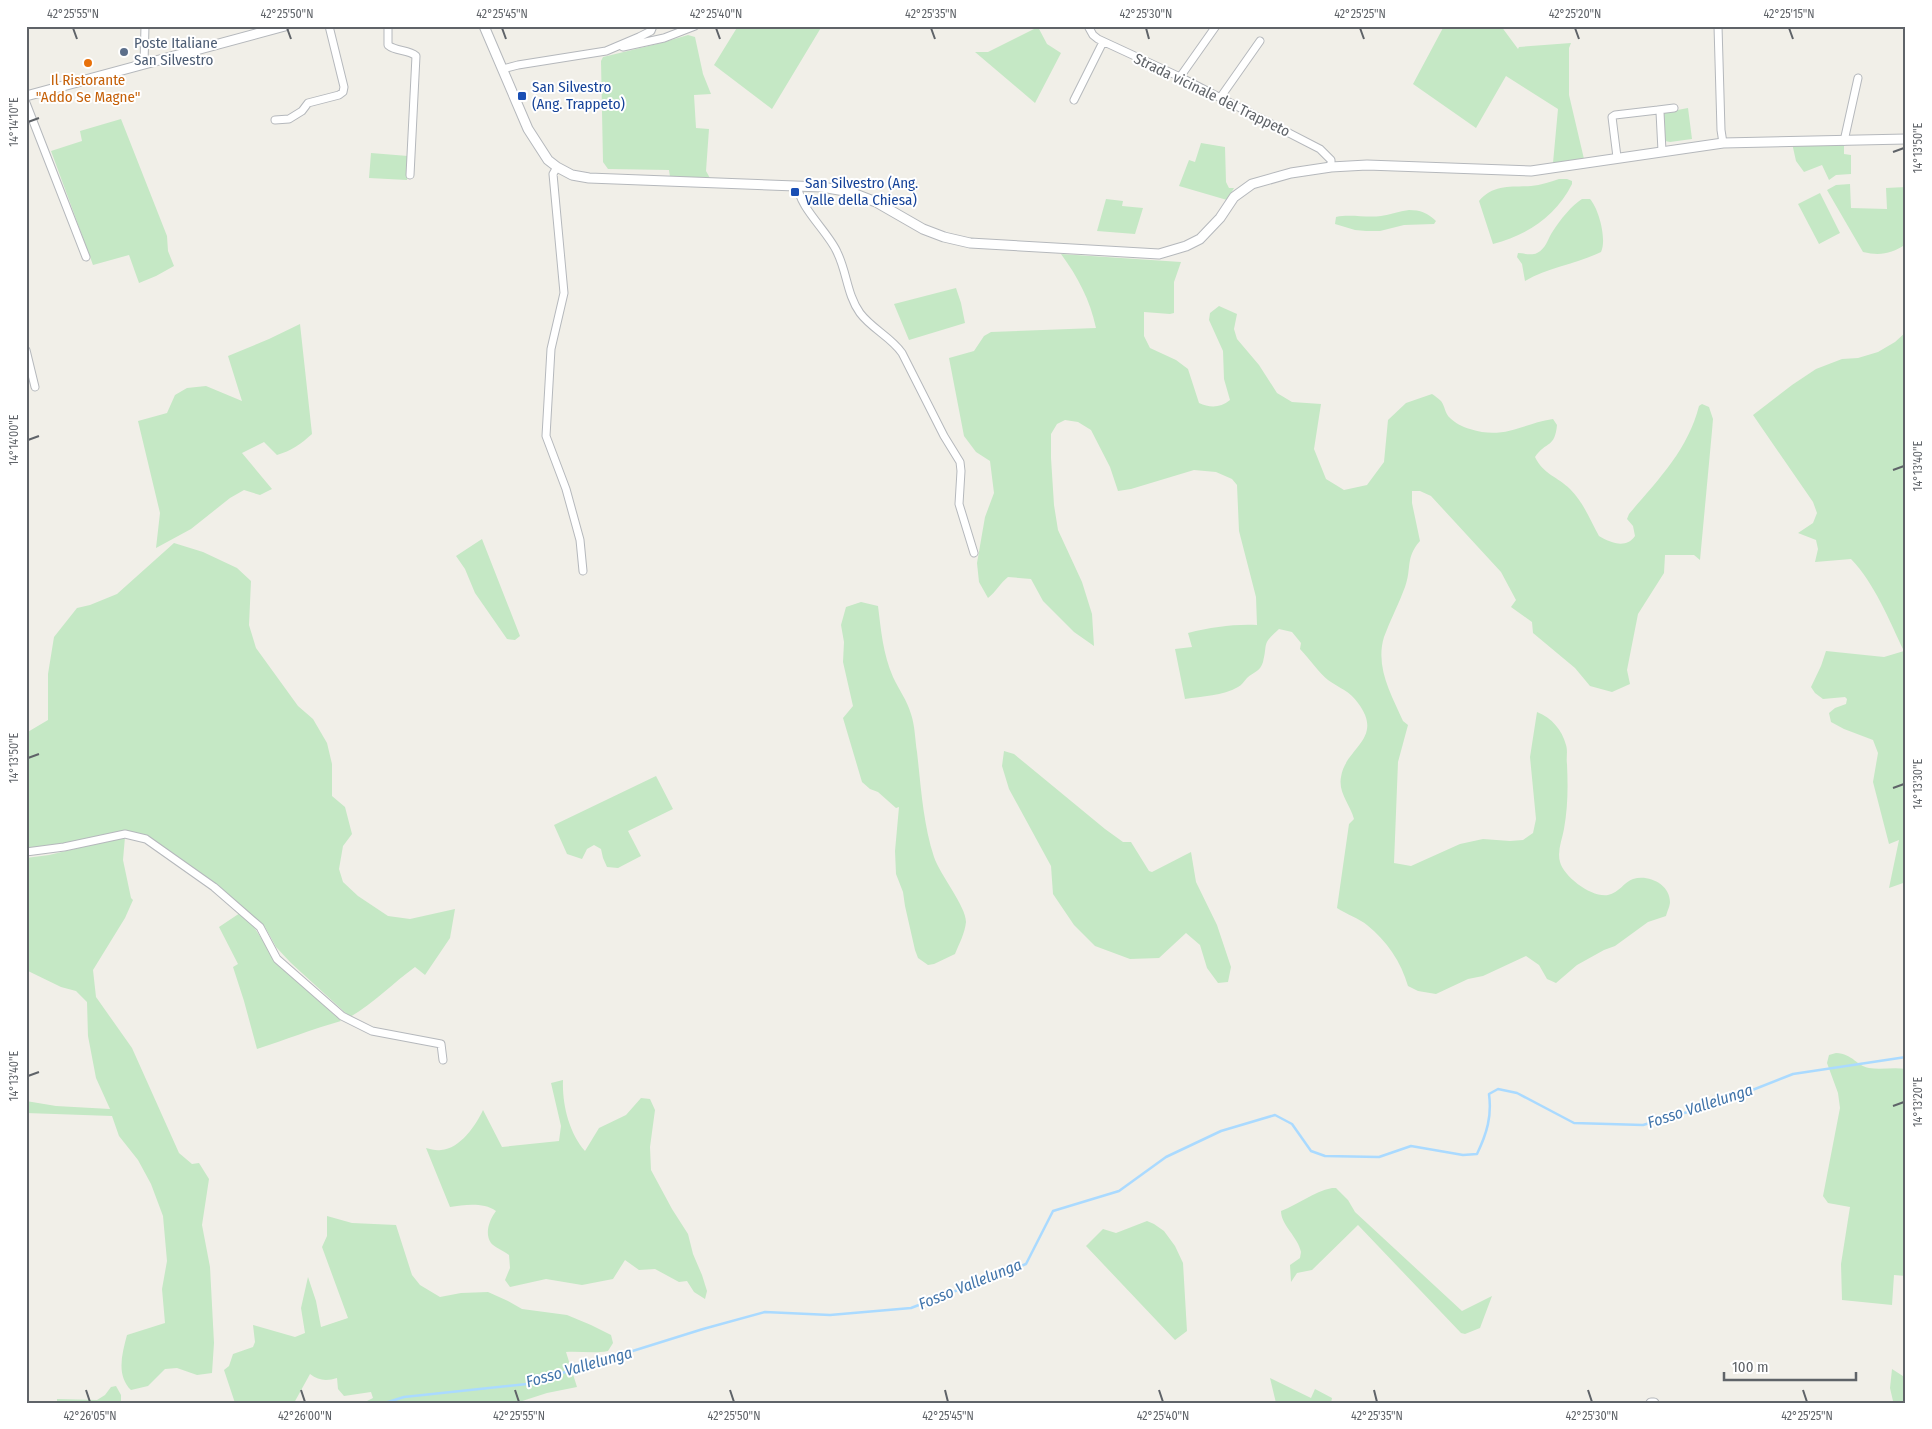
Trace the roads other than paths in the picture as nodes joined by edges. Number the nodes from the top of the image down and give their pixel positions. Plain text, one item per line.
1 (146, 26) edge
2 (286, 26) edge
3 (329, 26) edge
4 (388, 26) edge
5 (484, 26) edge
6 (653, 26) edge
7 (695, 26) edge
8 (1088, 26) edge
9 (1216, 26) edge
10 (1718, 26) edge
11 (254, 31) edge
12 (1260, 41) dead end
13 (1104, 42) junction
14 (606, 51) junction
15 (144, 63) junction
16 (503, 69) junction
17 (1180, 77) junction
18 (1858, 78) dead end
19 (26, 96) edge
20 (1220, 98) junction
21 (1074, 100) dead end
22 (26, 103) edge
23 (1674, 108) dead end
24 (1658, 110) junction
25 (275, 120) dead end
26 (1906, 139) edge
27 (1844, 141) junction
28 (1723, 143) junction
29 (1662, 151) junction
30 (1617, 157) junction
31 (557, 167) junction
32 (1332, 167) junction
33 (410, 174) dead end
34 (798, 186) junction
35 (86, 257) dead end
36 (26, 350) edge
37 (34, 387) dead end
38 (974, 553) dead end
39 (582, 571) dead end
40 (26, 852) edge
41 (443, 1060) dead end

1 - 15 street
2 - 11 street
3 - 25 street
4 - 33 street
5 - 16 street
6 - 14 street
7 - 14 street
8 - 13 street, Strada vicinale del Trappeto
9 - 17 street
10 - 28 street
11 - 15 street
12 - 20 street
13 - 17 street, Strada vicinale del Trappeto
13 - 21 street
14 - 16 street
15 - 19 street
16 - 31 street
17 - 20 street, Strada vicinale del Trappeto
18 - 27 street
20 - 32 street, Strada vicinale del Trappeto
22 - 35 street
23 - 24 street
24 - 29 street
24 - 30 street
26 - 27 street
27 - 28 street
28 - 29 street
29 - 30 street
30 - 32 street
31 - 34 street
31 - 39 street
32 - 34 street
34 - 38 street
36 - 37 street
40 - 41 street

